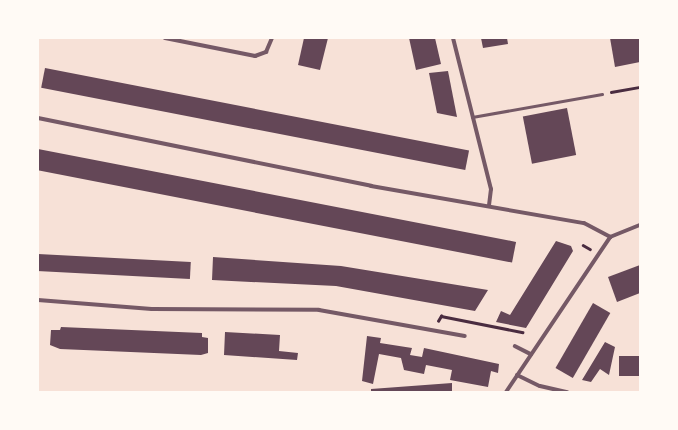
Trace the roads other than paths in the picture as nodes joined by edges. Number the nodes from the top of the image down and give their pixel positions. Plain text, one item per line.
1 (165, 38) edge
2 (272, 38) edge
3 (453, 38) edge
4 (602, 94) road end
5 (472, 117) junction
6 (38, 118) edge
7 (489, 206) junction
8 (640, 225) edge
9 (610, 237) junction
10 (38, 300) edge
11 (465, 336) dead end
12 (515, 346) dead end
13 (531, 354) junction
14 (516, 375) junction
15 (506, 392) edge
16 (567, 392) edge

1 - 2 street
3 - 5 street
4 - 5 lane
5 - 7 street
6 - 7 street
7 - 9 street
8 - 9 street
9 - 13 street
10 - 11 street
12 - 13 street
13 - 14 street
14 - 15 street
14 - 16 street

